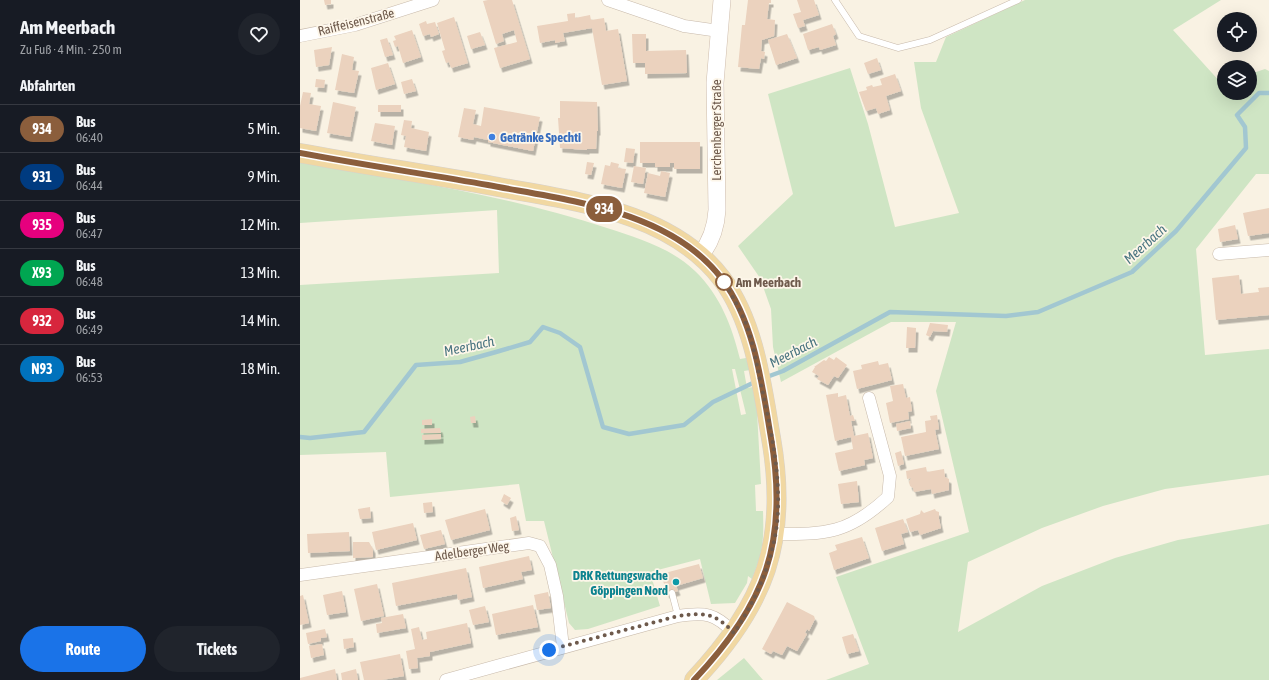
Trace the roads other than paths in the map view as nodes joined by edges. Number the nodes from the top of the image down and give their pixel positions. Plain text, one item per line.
1 (433, 0) edge
2 (608, 0) edge
3 (722, 0) edge
4 (836, 0) edge
5 (1018, 0) edge
6 (719, 31) junction
7 (300, 36) edge
8 (300, 153) edge
9 (1269, 250) edge
10 (1219, 254) dead end
11 (700, 256) junction
12 (869, 398) dead end
13 (775, 534) junction
14 (300, 575) edge
15 (672, 593) dead end
16 (678, 616) junction
17 (734, 633) junction
18 (563, 647) junction
19 (446, 680) edge
20 (694, 680) edge

1 - 7 street, Raiffeisenstraße
2 - 6 street
3 - 6 street, Lerchenberger Straße
4 - 5 lane
6 - 11 street, Lerchenberger Straße
8 - 11 main road
9 - 10 street
11 - 13 main road
12 - 13 street
13 - 17 main road
14 - 18 street, Adelberger Weg
15 - 16 lane
16 - 17 street
16 - 18 street
17 - 20 main road
18 - 19 street

